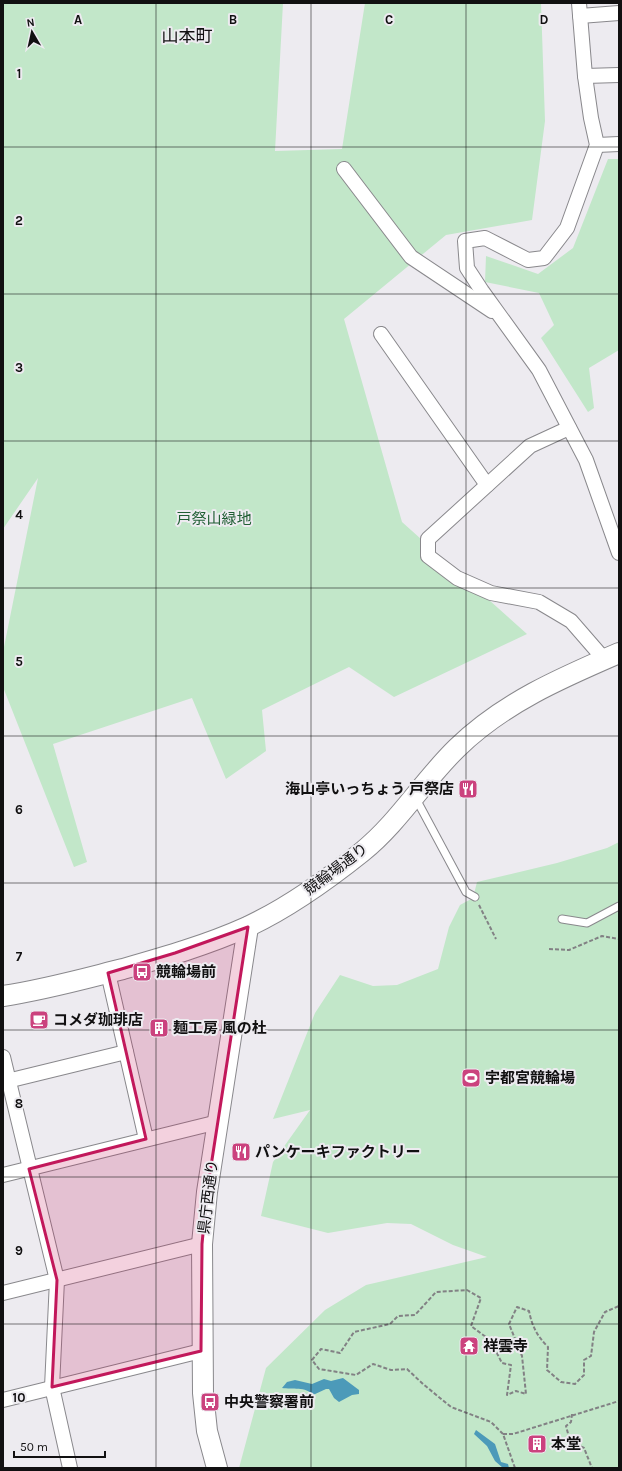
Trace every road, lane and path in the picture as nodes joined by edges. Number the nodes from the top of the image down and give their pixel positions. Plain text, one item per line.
1 (580, 9) edge
2 (619, 13) edge
3 (619, 75) edge
4 (585, 76) junction
5 (619, 144) edge
6 (597, 145) junction
7 (344, 169) dead end
8 (503, 319) junction
9 (381, 334) dead end
10 (569, 428) junction
11 (487, 485) junction
12 (619, 553) edge
13 (612, 656) edge
14 (415, 797) junction
15 (475, 897) joint
16 (619, 906) edge
17 (562, 919) dead end
18 (248, 927) junction
19 (496, 939) dead end
20 (619, 939) edge
21 (549, 949) dead end
22 (108, 973) junction
23 (3, 996) edge
24 (126, 1052) junction
25 (3, 1057) edge
26 (6, 1082) edge
27 (218, 1122) junction
28 (146, 1139) junction
29 (29, 1169) junction
30 (3, 1175) edge
31 (202, 1244) junction
32 (57, 1280) junction
33 (3, 1293) edge
34 (619, 1306) edge
35 (201, 1351) junction
36 (52, 1387) junction
37 (3, 1400) edge
38 (619, 1400) edge
39 (572, 1414) junction
40 (502, 1434) junction
41 (212, 1466) edge
42 (70, 1468) edge
43 (515, 1468) edge
44 (592, 1468) edge

1 - 2 street
1 - 4 street
3 - 4 street
4 - 6 street
5 - 6 street
6 - 8 street
7 - 8 street
8 - 10 street
9 - 11 street
10 - 11 street
10 - 12 street
11 - 13 street
13 - 14 street, 競輪場通り
14 - 15 lane
14 - 18 street, 競輪場通り
15 - 19 path
16 - 17 lane
18 - 22 street, 競輪場通り
18 - 27 street, 県庁西通り
20 - 21 path
22 - 23 street, 競輪場通り
22 - 24 street
24 - 26 street
24 - 28 street
25 - 26 street
26 - 29 street
27 - 28 street
27 - 31 street, 県庁西通り
28 - 29 street
29 - 30 street
29 - 32 street
31 - 32 street
31 - 35 street, 県庁西通り
32 - 33 street
32 - 36 street
34 - 40 path
35 - 36 street
35 - 41 street, 県庁西通り
36 - 37 street
36 - 42 street
38 - 39 path
39 - 40 path
39 - 44 path
40 - 43 path

